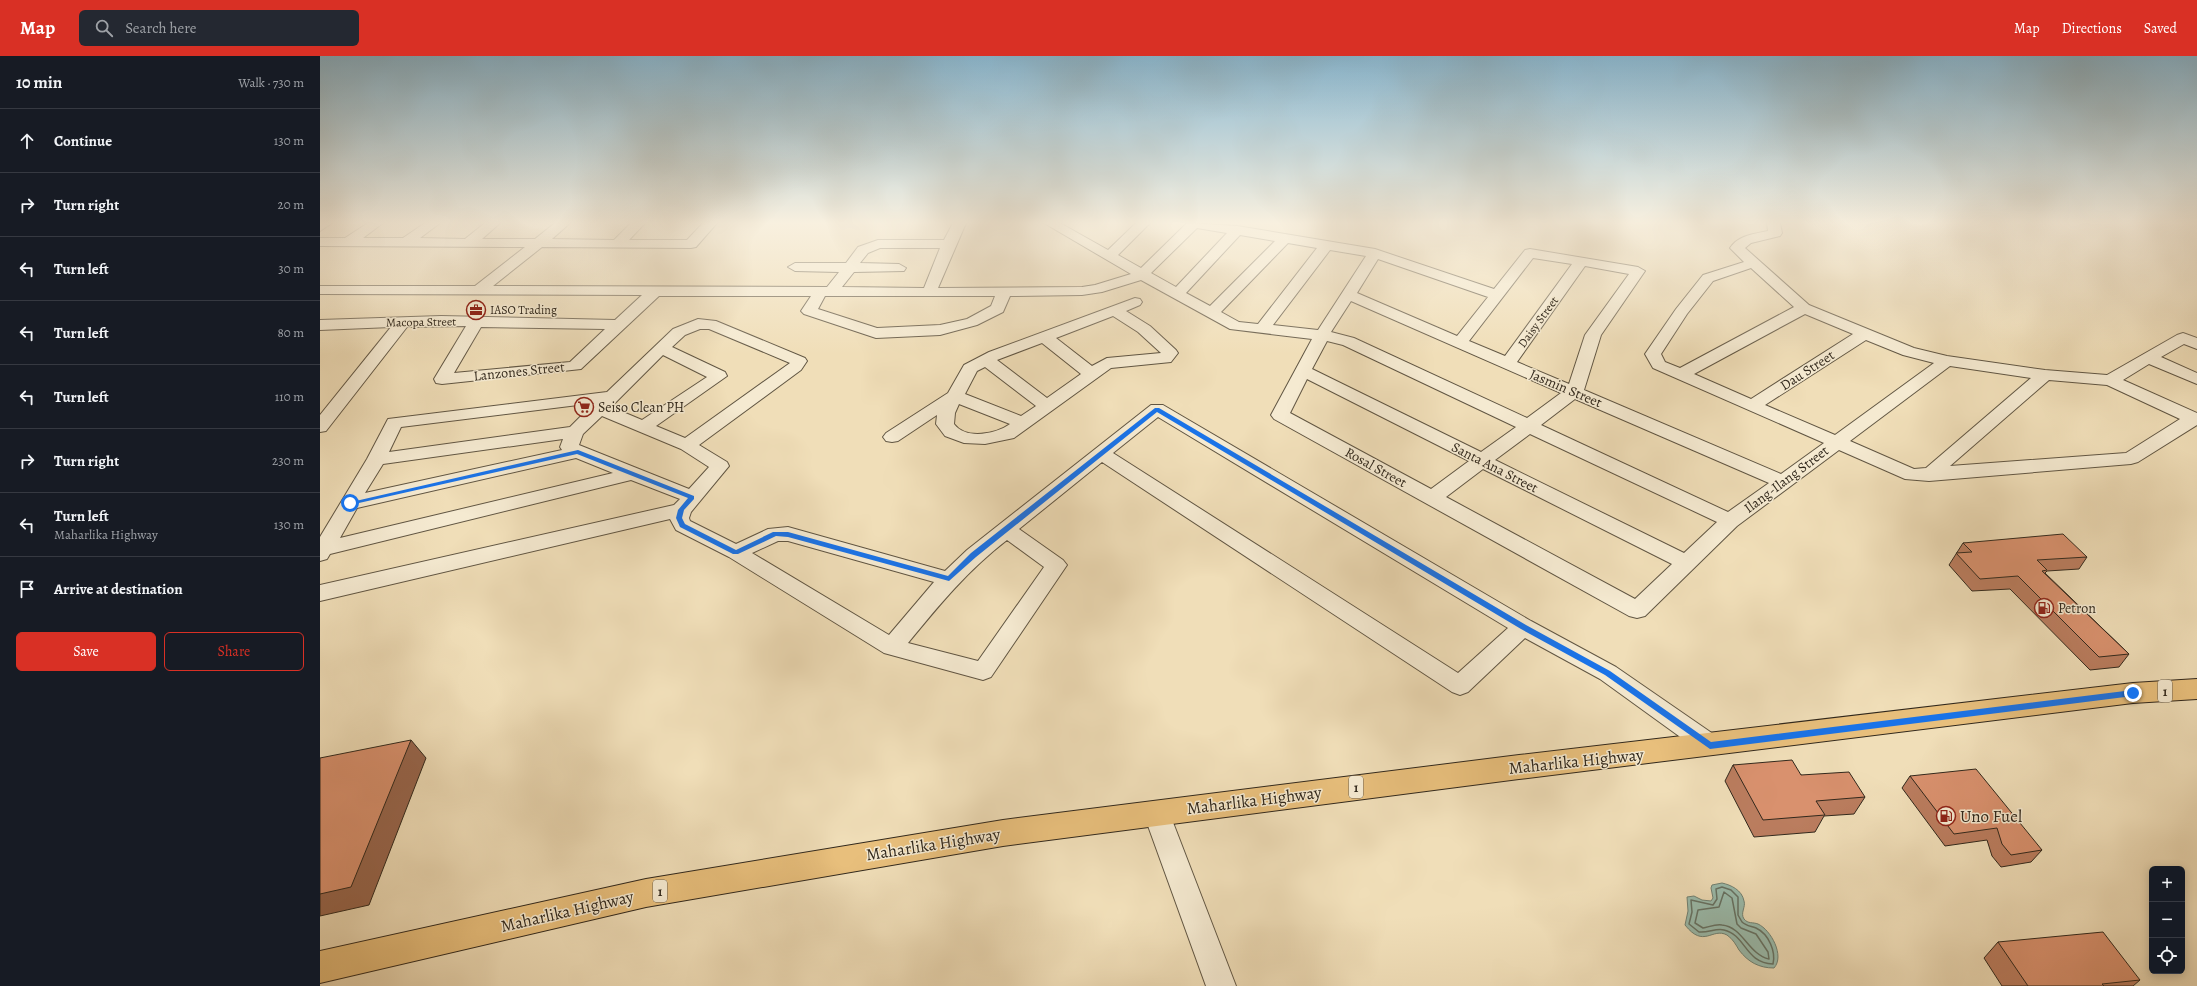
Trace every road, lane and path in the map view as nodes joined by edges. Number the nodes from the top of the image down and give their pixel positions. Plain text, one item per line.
1 (510, 266) edge
2 (940, 266) edge
3 (1127, 266) edge
4 (1150, 266) edge
5 (1203, 266) edge
6 (1257, 266) edge
7 (1310, 266) edge
8 (1367, 266) edge
9 (1414, 266) edge
10 (1519, 266) edge
11 (1578, 266) edge
12 (1609, 266) edge
13 (1744, 266) edge
14 (1758, 266) edge
15 (795, 267) dead end
16 (850, 268) junction
17 (899, 268) dead end
18 (1141, 275) junction
19 (1104, 287) junction
20 (480, 289) junction
21 (320, 290) edge
22 (656, 290) junction
23 (826, 292) junction
24 (929, 292) junction
25 (1004, 292) junction
26 (1177, 294) junction
27 (1349, 295) junction
28 (1496, 295) junction
29 (1804, 308) junction
30 (1119, 309) junction
31 (1212, 313) junction
32 (403, 322) junction
33 (476, 322) junction
34 (619, 325) junction
35 (323, 328) edge
36 (1262, 329) junction
37 (1864, 334) junction
38 (1322, 335) junction
39 (1045, 337) junction
40 (1460, 342) junction
41 (2197, 344) edge
42 (661, 348) junction
43 (2149, 358) junction
44 (988, 360) junction
45 (1947, 361) junction
46 (1508, 363) junction
47 (1303, 371) junction
48 (1092, 374) junction
49 (1680, 375) junction
50 (2045, 376) junction
51 (2197, 379) edge
52 (2110, 380) junction
53 (1575, 392) junction
54 (955, 396) junction
55 (605, 402) junction
56 (1047, 406) junction
57 (1751, 406) junction
58 (2196, 419) edge
59 (1023, 423) junction
60 (644, 426) junction
61 (1528, 426) junction
62 (320, 427) edge
63 (575, 432) junction
64 (892, 437) dead end
65 (1835, 442) junction
66 (687, 445) junction
67 (578, 452) junction
68 (1102, 454) junction
69 (376, 459) junction
70 (1482, 461) junction
71 (632, 474) junction
72 (1928, 475) junction
73 (1782, 482) junction
74 (1432, 498) junction
75 (350, 503) junction
76 (686, 504) junction
77 (1730, 521) junction
78 (1007, 530) junction
79 (321, 552) edge
80 (736, 552) junction
81 (1687, 563) junction
82 (949, 579) junction
83 (320, 593) edge
84 (1637, 610) joint
85 (1523, 627) junction
86 (892, 647) junction
87 (2197, 689) edge
88 (1710, 746) junction
89 (1156, 812) junction
90 (320, 967) edge
91 (1221, 986) edge

1 - 20 street
2 - 24 street
3 - 18 street
4 - 18 street
5 - 26 street
6 - 31 street
7 - 36 street
8 - 27 street, Rosal Street
9 - 28 street
10 - 28 street
11 - 46 street, Daisy Street
12 - 53 street
13 - 49 street
14 - 29 street
15 - 16 street
16 - 17 street
16 - 23 street
18 - 19 street
18 - 26 street
19 - 25 street
19 - 30 street
20 - 21 street
20 - 22 street
22 - 23 street
22 - 34 street, Lanzones Street
23 - 24 street
23 - 25 street
24 - 25 street
26 - 31 street
27 - 38 street, Rosal Street
27 - 40 street, Jasmin Street
28 - 40 street
29 - 37 street
29 - 49 street
30 - 39 street
30 - 48 street
31 - 36 street
32 - 33 street, Macopa Street
32 - 35 street, Macopa Street
32 - 62 street
33 - 34 street, Macopa Street
33 - 34 street, Lanzones Street
36 - 38 street
37 - 45 street
37 - 57 street, Dau Street
38 - 47 street, Rosal Street
38 - 61 street
39 - 44 street
39 - 48 street
40 - 46 street, Jasmin Street
41 - 43 street
42 - 55 street
42 - 60 street
42 - 66 street
43 - 51 street
43 - 52 street
44 - 54 street
44 - 56 street
45 - 50 street
45 - 65 street, Ilang-Ilang Street
46 - 53 street, Jasmin Street
47 - 70 street, Santa Ana Street
47 - 74 street, Rosal Street
48 - 56 street
49 - 57 street
50 - 52 street
50 - 72 street
52 - 58 street
53 - 61 street
53 - 73 street, Jasmin Street
54 - 59 street
54 - 59 street
54 - 64 street
55 - 60 street
55 - 63 street
55 - 69 street
56 - 59 street
57 - 65 street
58 - 72 street
60 - 66 street
61 - 70 street
61 - 77 street
63 - 67 street
63 - 69 street
65 - 72 street
65 - 73 street, Ilang-Ilang Street
66 - 76 street
67 - 71 street
67 - 75 street
68 - 78 street
68 - 85 street
68 - 85 street
69 - 75 street
70 - 74 street
70 - 81 street, Santa Ana Street
71 - 76 street
71 - 79 street
73 - 77 street, Ilang-Ilang Street
74 - 84 street, Rosal Street
75 - 79 street
76 - 80 street
76 - 83 street
77 - 81 street, Ilang-Ilang Street
78 - 82 street
78 - 86 street
80 - 82 street
80 - 86 street
81 - 84 street, Ilang-Ilang Street
82 - 86 street
85 - 88 street
87 - 88 main road, Maharlika Highway / 1
88 - 89 main road, Maharlika Highway / 1
89 - 90 main road, Maharlika Highway / 1
89 - 91 street

